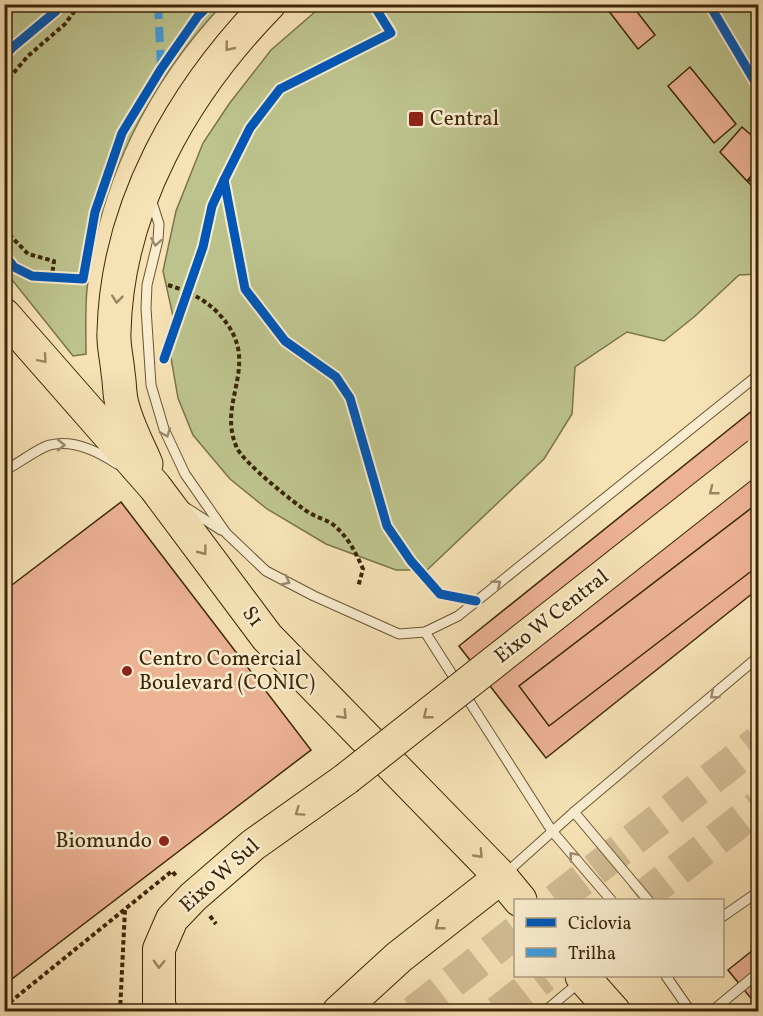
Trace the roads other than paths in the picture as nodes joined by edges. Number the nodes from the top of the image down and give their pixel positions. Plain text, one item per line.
1 (268, 4) edge
2 (144, 186) junction
3 (4, 315) edge
4 (759, 375) edge
5 (759, 454) edge
6 (9, 468) dead end
7 (155, 488) junction
8 (226, 533) junction
9 (425, 632) junction
10 (759, 657) edge
11 (346, 779) joint
12 (574, 812) junction
13 (552, 831) junction
14 (511, 889) edge
15 (759, 892) edge
16 (610, 899) edge
17 (647, 899) edge
18 (724, 915) edge
19 (759, 973) edge
20 (585, 977) edge
21 (587, 977) edge
22 (667, 977) edge
23 (162, 1011) edge
24 (339, 1011) edge
25 (544, 1011) edge
26 (614, 1011) edge
27 (691, 1011) edge
28 (711, 1011) edge

1 -> 2 highway
2 -> 7 highway
2 -> 8 lane
3 -> 7 highway, S1
9 -> 4 lane
5 -> 11 main road, Eixo W Central, bridge
6 -> 7 lane
7 - 8 lane
7 -> 14 highway, S1
8 -> 9 lane
9 - 13 lane
10 -> 12 lane
11 -> 23 main road, Eixo W Sul
12 - 13 lane
12 - 17 lane
13 - 14 lane
16 -> 13 lane
14 -> 24 highway
15 - 18 lane
19 - 28 lane
20 - 25 lane
21 - 26 highway
22 - 27 lane

